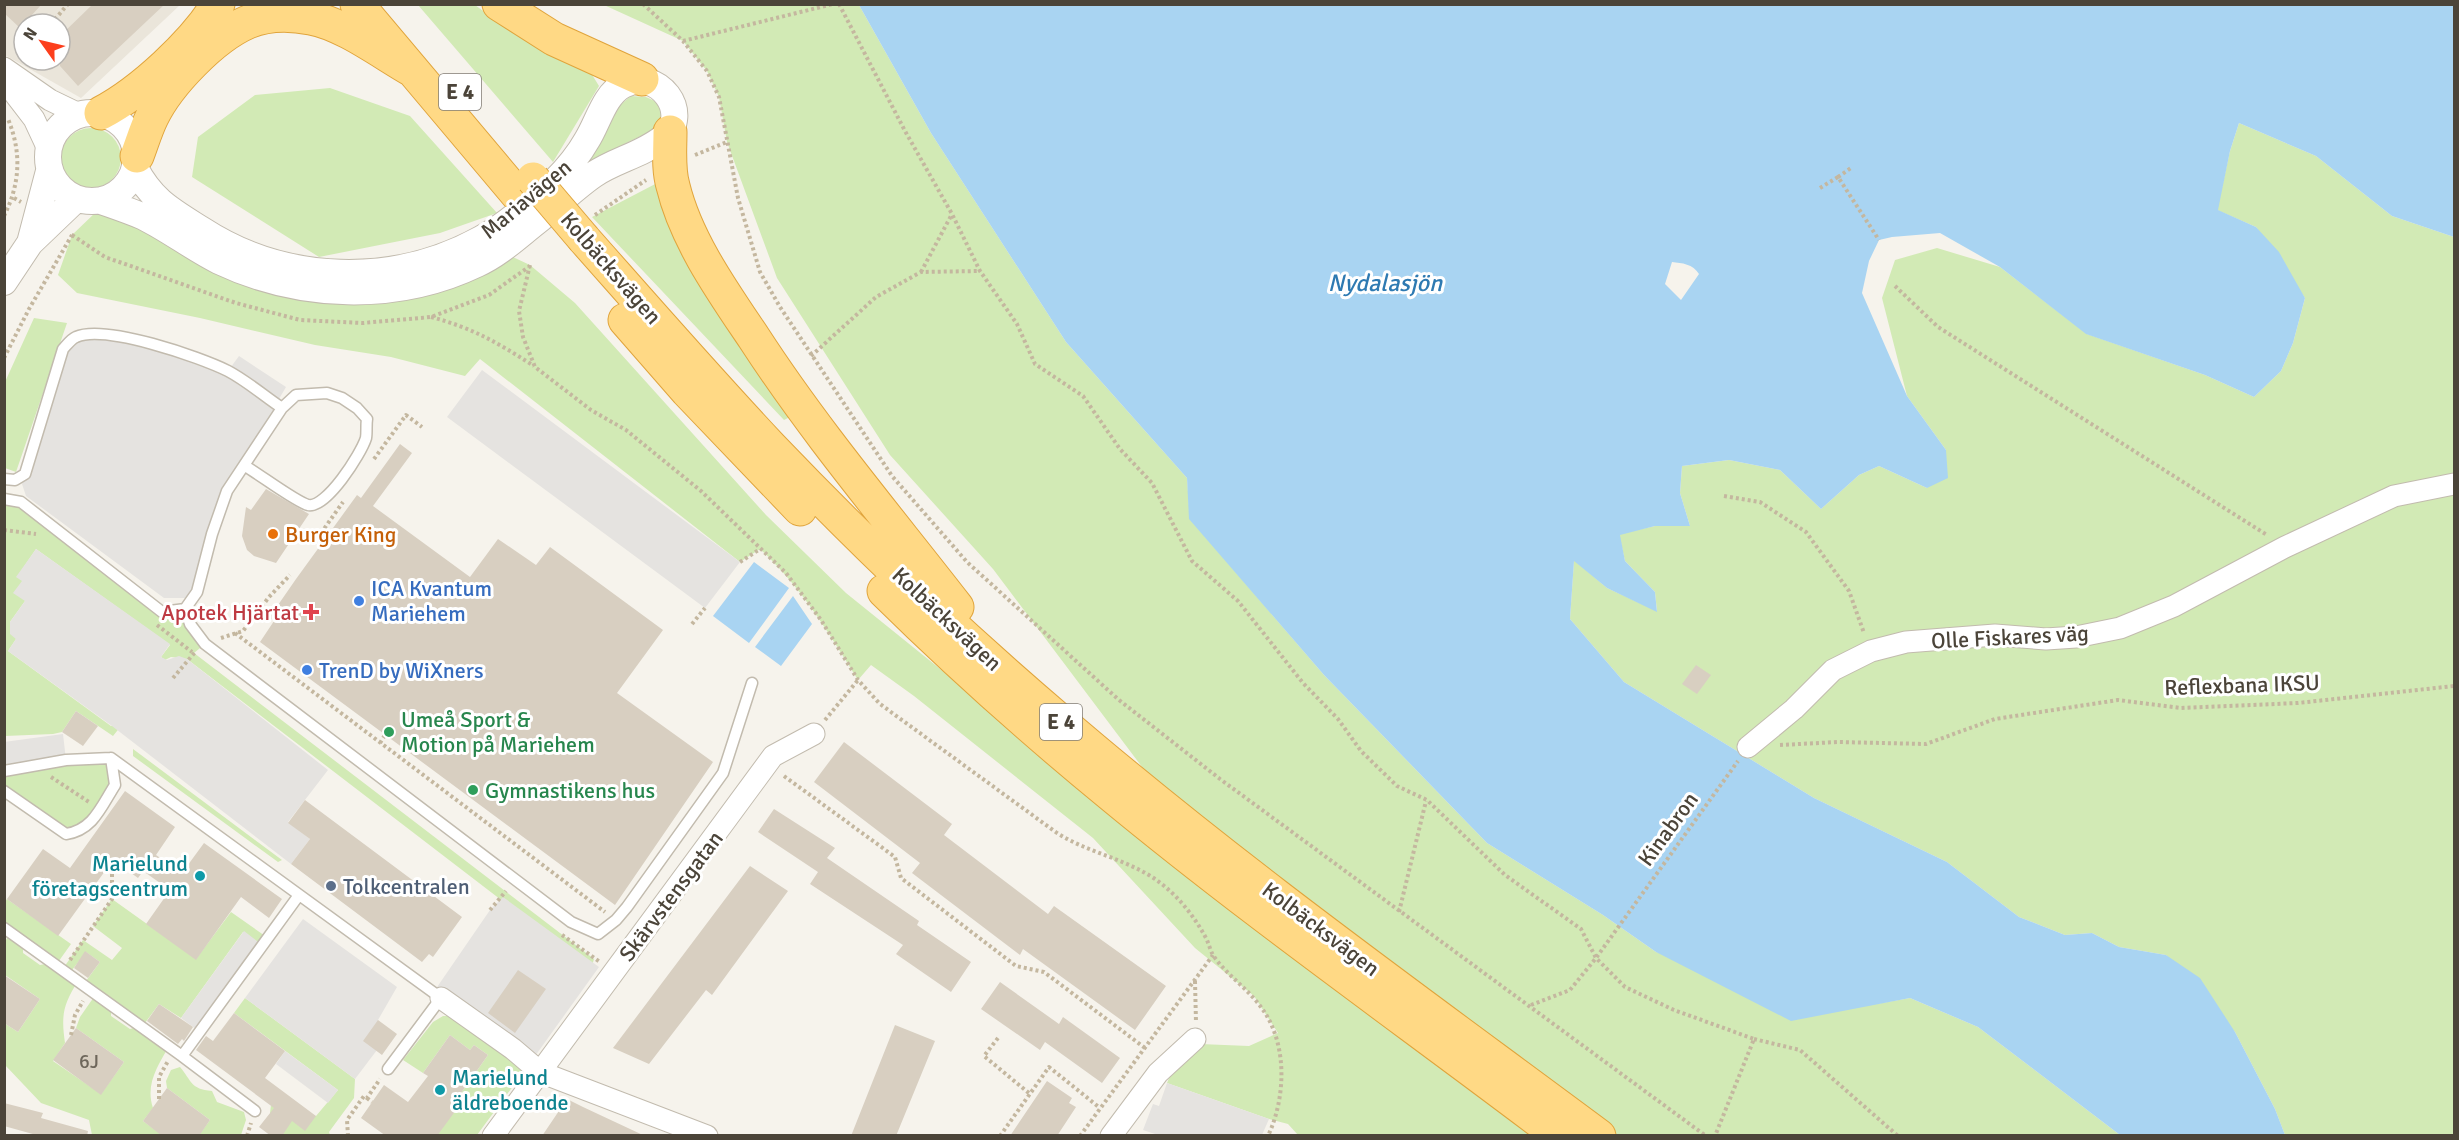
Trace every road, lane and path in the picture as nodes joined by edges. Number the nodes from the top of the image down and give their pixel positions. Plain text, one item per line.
1 (218, 4) edge
2 (357, 4) edge
3 (387, 4) edge
4 (499, 4) edge
5 (643, 4) edge
6 (833, 4) edge
7 (839, 4) edge
8 (683, 41) junction
9 (4, 68) edge
10 (412, 70) junction
11 (642, 79) junction
12 (4, 80) edge
13 (90, 114) junction
14 (4, 116) edge
15 (670, 132) junction
16 (49, 160) junction
17 (136, 162) junction
18 (1851, 168) dead end
19 (1838, 177) junction
20 (525, 186) junction
21 (1820, 188) dead end
22 (88, 200) junction
23 (952, 214) junction
24 (4, 216) edge
25 (51, 222) junction
26 (1879, 240) dead end
27 (30, 243) junction
28 (576, 247) junction
29 (530, 266) dead end
30 (980, 271) junction
31 (921, 272) junction
32 (4, 282) edge
33 (1895, 286) dead end
34 (431, 317) dead end
35 (812, 356) junction
36 (4, 358) edge
37 (535, 367) junction
38 (282, 408) junction
39 (406, 415) dead end
40 (422, 427) dead end
41 (245, 466) junction
42 (10, 479) edge
43 (2454, 484) edge
44 (1724, 496) dead end
45 (4, 499) edge
46 (21, 502) junction
47 (2285, 547) junction
48 (760, 549) junction
49 (740, 562) dead end
50 (290, 575) dead end
51 (705, 608) dead end
52 (185, 609) junction
53 (692, 624) dead end
54 (235, 633) junction
55 (205, 644) junction
56 (1871, 651) junction
57 (995, 663) junction
58 (172, 678) dead end
59 (752, 683) dead end
60 (2454, 686) edge
61 (814, 734) dead end
62 (385, 735) dead end
63 (380, 743) junction
64 (1748, 747) junction
65 (111, 758) junction
66 (35, 766) junction
67 (4, 771) edge
68 (784, 776) dead end
69 (4, 791) edge
70 (1427, 800) junction
71 (100, 809) junction
72 (112, 872) dead end
73 (506, 891) dead end
74 (299, 895) junction
75 (490, 910) dead end
76 (1399, 912) junction
77 (616, 920) junction
78 (4, 928) edge
79 (1213, 955) junction
80 (1596, 958) junction
81 (62, 970) junction
82 (1194, 981) junction
83 (90, 990) junction
84 (441, 998) junction
85 (1531, 1005) junction
86 (71, 1035) dead end
87 (998, 1038) dead end
88 (1195, 1039) joint
89 (1754, 1039) junction
90 (1145, 1048) junction
91 (178, 1053) junction
92 (388, 1069) joint
93 (540, 1072) junction
94 (1030, 1094) junction
95 (367, 1098) junction
96 (159, 1099) dead end
97 (372, 1102) dead end
98 (1100, 1108) junction
99 (255, 1111) dead end
100 (1115, 1130) edge
101 (348, 1136) edge
102 (493, 1136) edge
103 (707, 1136) edge
104 (1000, 1136) edge
105 (1080, 1136) edge
106 (1268, 1136) edge
107 (1559, 1136) edge
108 (1599, 1136) edge
109 (1706, 1136) edge
110 (1715, 1136) edge
111 (1898, 1136) edge

1 - 13 highway
2 - 10 highway, Kolbäcksvägen / E 4
3 - 20 highway, Kolbäcksvägen / E 4
4 - 11 highway
5 - 8 path
6 - 8 path
7 - 23 path
8 - 35 path
9 - 13 street
10 - 17 highway
10 - 20 highway, Kolbäcksvägen / E 4
11 - 15 street
11 - 17 street, Mariavägen
12 - 16 street
13 - 16 street
13 - 17 street
14 - 24 path
15 - 22 street, Mariavägen
15 - 57 highway
16 - 22 street
16 - 27 street
17 - 22 street
18 - 19 path
19 - 21 path
19 - 26 path
20 - 28 highway, Kolbäcksvägen / E 4
22 - 25 street
23 - 30 path
23 - 31 path
25 - 27 street
25 - 36 path
27 - 32 street
28 - 57 highway, Kolbäcksvägen / E 4
28 - 107 highway, Kolbäcksvägen / E 4
29 - 37 path
30 - 31 path
30 - 70 path
31 - 35 path
33 - 47 path
34 - 37 path
35 - 76 path
37 - 48 path
38 - 41 lane
38 - 41 lane
38 - 42 lane
39 - 40 path
41 - 52 lane
42 - 46 lane
43 - 47 street, Olle Fiskares väg
44 - 56 path
45 - 46 lane
46 - 52 lane
47 - 56 street, Olle Fiskares väg
48 - 49 path
48 - 79 path
50 - 54 path
51 - 53 path
52 - 55 lane
54 - 55 path
54 - 63 path
55 - 58 path
55 - 77 lane
56 - 64 street, Olle Fiskares väg
57 - 108 highway, Kolbäcksvägen / E 4
59 - 77 lane
60 - 64 path, Reflexbana IKSU
61 - 93 street, Skärvstensgatan
62 - 63 path
63 - 77 path
64 - 80 path, Kinabron
65 - 66 lane
65 - 71 lane
65 - 74 lane
66 - 67 lane
66 - 71 path
68 - 90 path
69 - 71 lane
70 - 76 path
70 - 80 path
72 - 81 path
73 - 75 path
74 - 84 lane
74 - 91 lane
76 - 85 path
78 - 81 lane
79 - 82 path
79 - 106 path
80 - 85 path, Kinabron
80 - 89 path
81 - 83 lane
82 - 88 path
82 - 90 path
83 - 86 path
83 - 91 lane
84 - 92 lane
84 - 93 street
85 - 109 path
87 - 94 path
88 - 100 street
89 - 110 path
89 - 111 path
90 - 98 path
91 - 96 path
91 - 99 lane
92 - 95 path
93 - 102 street, Skärvstensgatan
93 - 103 street
94 - 98 path
94 - 104 path
95 - 97 path
95 - 101 path
98 - 100 path
98 - 105 path

